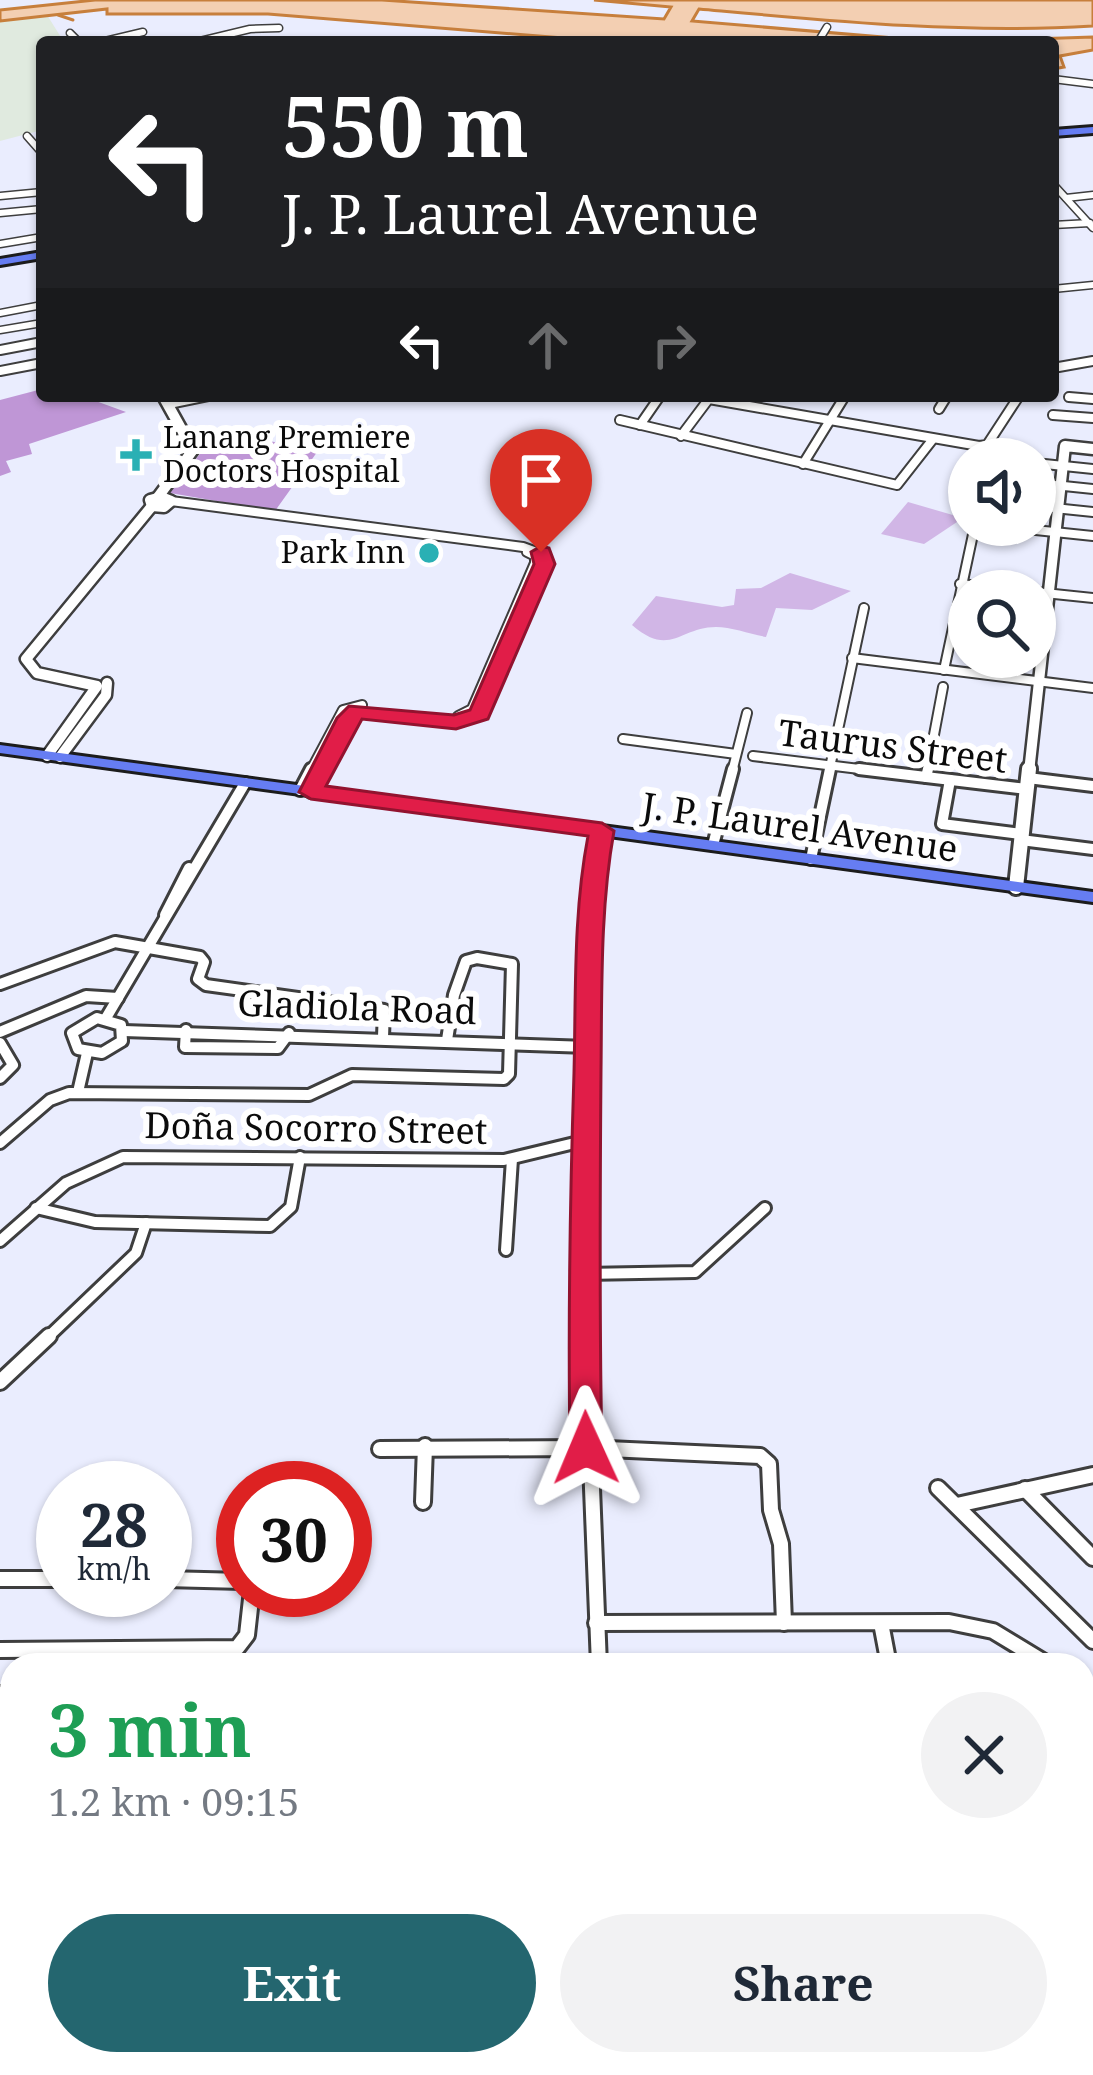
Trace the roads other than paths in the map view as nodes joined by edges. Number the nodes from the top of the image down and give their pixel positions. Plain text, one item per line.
1 (214, 26) dead end
2 (256, 28) junction
3 (279, 28) dead end
4 (826, 29) dead end
5 (143, 32) dead end
6 (70, 33) dead end
7 (226, 35) junction
8 (73, 36) edge
9 (126, 36) edge
10 (223, 36) edge
11 (256, 36) edge
12 (822, 36) edge
13 (1059, 80) edge
14 (1093, 84) edge
15 (1093, 128) edge
16 (1059, 131) edge
17 (1059, 190) edge
18 (36, 193) edge
19 (0, 196) edge
20 (1093, 196) edge
21 (1066, 198) junction
22 (36, 210) edge
23 (0, 213) edge
24 (1092, 224) edge
25 (1059, 225) edge
26 (36, 238) edge
27 (0, 244) edge
28 (36, 258) edge
29 (0, 264) edge
30 (1093, 285) edge
31 (1059, 288) edge
32 (36, 306) edge
33 (0, 313) edge
34 (36, 324) edge
35 (0, 330) edge
36 (36, 343) edge
37 (0, 350) edge
38 (1093, 361) edge
39 (36, 364) edge
40 (1080, 366) junction
41 (1059, 368) edge
42 (0, 370) edge
43 (1093, 373) edge
44 (1069, 397) dead end
45 (1093, 399) edge
46 (167, 402) edge
47 (656, 402) edge
48 (707, 402) edge
49 (731, 402) edge
50 (841, 402) edge
51 (943, 402) edge
52 (1015, 402) edge
53 (939, 409) dead end
54 (1053, 415) dead end
55 (1093, 418) edge
56 (620, 420) dead end
57 (828, 420) junction
58 (640, 425) junction
59 (681, 436) junction
60 (933, 439) junction
61 (1093, 449) edge
62 (803, 464) junction
63 (1056, 464) edge
64 (1063, 465) junction
65 (1093, 469) edge
66 (1056, 485) edge
67 (1061, 485) junction
68 (1093, 489) edge
69 (162, 503) junction
70 (1058, 509) junction
71 (1093, 512) edge
72 (1056, 532) joint
73 (1093, 536) edge
74 (1056, 594) edge
75 (1093, 598) edge
76 (864, 608) dead end
77 (948, 648) edge
78 (853, 658) junction
79 (944, 670) junction
80 (1039, 678) edge
81 (1039, 682) junction
82 (943, 687) dead end
83 (1093, 688) edge
84 (747, 713) dead end
85 (623, 739) dead end
86 (0, 749) edge
87 (736, 754) junction
88 (53, 756) junction
89 (753, 756) dead end
90 (832, 766) junction
91 (926, 777) junction
92 (950, 780) junction
93 (241, 782) junction
94 (1027, 783) junction
95 (1093, 786) edge
96 (305, 791) junction
97 (602, 831) junction
98 (1021, 837) junction
99 (713, 845) junction
100 (1093, 849) edge
101 (811, 859) junction
102 (1016, 887) junction
103 (1093, 898) edge
104 (146, 947) junction
105 (0, 984) edge
106 (118, 998) junction
107 (106, 1018) junction
108 (124, 1030) junction
109 (186, 1030) junction
110 (0, 1032) edge
111 (289, 1033) junction
112 (383, 1037) junction
113 (447, 1040) junction
114 (0, 1043) edge
115 (510, 1043) junction
116 (588, 1047) junction
117 (87, 1053) junction
118 (0, 1078) edge
119 (78, 1092) junction
120 (587, 1140) junction
121 (0, 1142) edge
122 (300, 1157) junction
123 (512, 1160) junction
124 (36, 1208) junction
125 (765, 1208) dead end
126 (146, 1223) junction
127 (0, 1240) edge
128 (506, 1250) dead end
129 (584, 1274) junction
130 (0, 1382) edge
131 (425, 1446) junction
132 (586, 1448) junction
133 (380, 1449) dead end
134 (1093, 1474) edge
135 (938, 1488) dead end
136 (1025, 1489) junction
137 (423, 1502) dead end
138 (957, 1505) junction
139 (1093, 1558) edge
140 (0, 1579) edge
141 (36, 1579) edge
142 (250, 1617) edge
143 (596, 1623) junction
144 (784, 1623) junction
145 (881, 1623) junction
146 (1093, 1641) edge
147 (0, 1650) edge
148 (598, 1653) edge
149 (887, 1653) edge
150 (1031, 1653) edge

1 - 7 street
2 - 3 street
2 - 7 street
2 - 11 street
4 - 12 street
5 - 9 street
6 - 8 street
7 - 10 street
13 - 14 street
15 - 16 main road
17 - 21 street
18 - 19 street
20 - 21 street
21 - 24 street
22 - 23 street
24 - 25 street
26 - 27 street
28 - 29 main road
30 - 31 street
32 - 33 street
34 - 35 street
36 - 37 street
38 - 40 street
39 - 42 street
40 - 41 street
40 - 43 street
44 - 45 street
46 - 69 street
47 - 58 street
48 - 59 street
49 - 57 street
50 - 57 street
51 - 53 street
52 - 60 street
54 - 55 street
56 - 58 street
57 - 60 street
57 - 62 street
58 - 59 street
59 - 62 street
60 - 62 street
61 - 64 street
63 - 64 street
64 - 65 street
64 - 67 street
66 - 67 street
67 - 68 street
67 - 70 street
69 - 88 street
69 - 96 street
70 - 71 street
70 - 72 street
72 - 73 street
74 - 75 street
76 - 78 street
77 - 79 street
78 - 79 street
78 - 90 street
79 - 81 street
80 - 81 street
81 - 83 street
81 - 94 street
82 - 91 street
84 - 87 street
85 - 87 street, Taurus Street
86 - 88 main road, J. P. Laurel Avenue
87 - 99 street
88 - 93 main road, J. P. Laurel Avenue
89 - 90 street, Taurus Street
90 - 91 street, Taurus Street
90 - 101 street
91 - 92 street, Taurus Street
92 - 94 street, Taurus Street
92 - 98 street
93 - 96 main road, J. P. Laurel Avenue
93 - 104 street
94 - 95 street, Taurus Street
94 - 98 street
96 - 97 main road, J. P. Laurel Avenue
97 - 99 main road, J. P. Laurel Avenue
97 - 116 street
98 - 100 street
98 - 102 street
99 - 101 main road, J. P. Laurel Avenue
101 - 102 main road, J. P. Laurel Avenue
102 - 103 main road, J. P. Laurel Avenue
104 - 105 street
104 - 106 street
104 - 112 street
106 - 107 street
106 - 110 street
107 - 108 street
107 - 117 street
108 - 109 street, Gladiola Road
108 - 117 street
109 - 111 street, Gladiola Road
109 - 111 street
111 - 112 street, Gladiola Road
112 - 113 street, Gladiola Road
113 - 115 street, Gladiola Road
113 - 115 street
114 - 118 street
115 - 116 street, Gladiola Road
115 - 119 street
116 - 120 street
117 - 119 street
119 - 121 street
120 - 123 street, Doña Socorro Street
120 - 129 street
122 - 123 street, Doña Socorro Street
122 - 124 street, Doña Socorro Street
122 - 126 street
123 - 128 street
124 - 126 street
124 - 127 street, Doña Socorro Street
125 - 129 street
126 - 130 street
129 - 132 street
131 - 132 street
131 - 133 street
131 - 137 street
132 - 143 street
132 - 144 street
134 - 136 street
135 - 138 street
136 - 138 street
136 - 139 street
138 - 146 street
140 - 141 street
142 - 147 street
143 - 144 street
143 - 148 street
144 - 145 street
145 - 149 street
145 - 150 street

